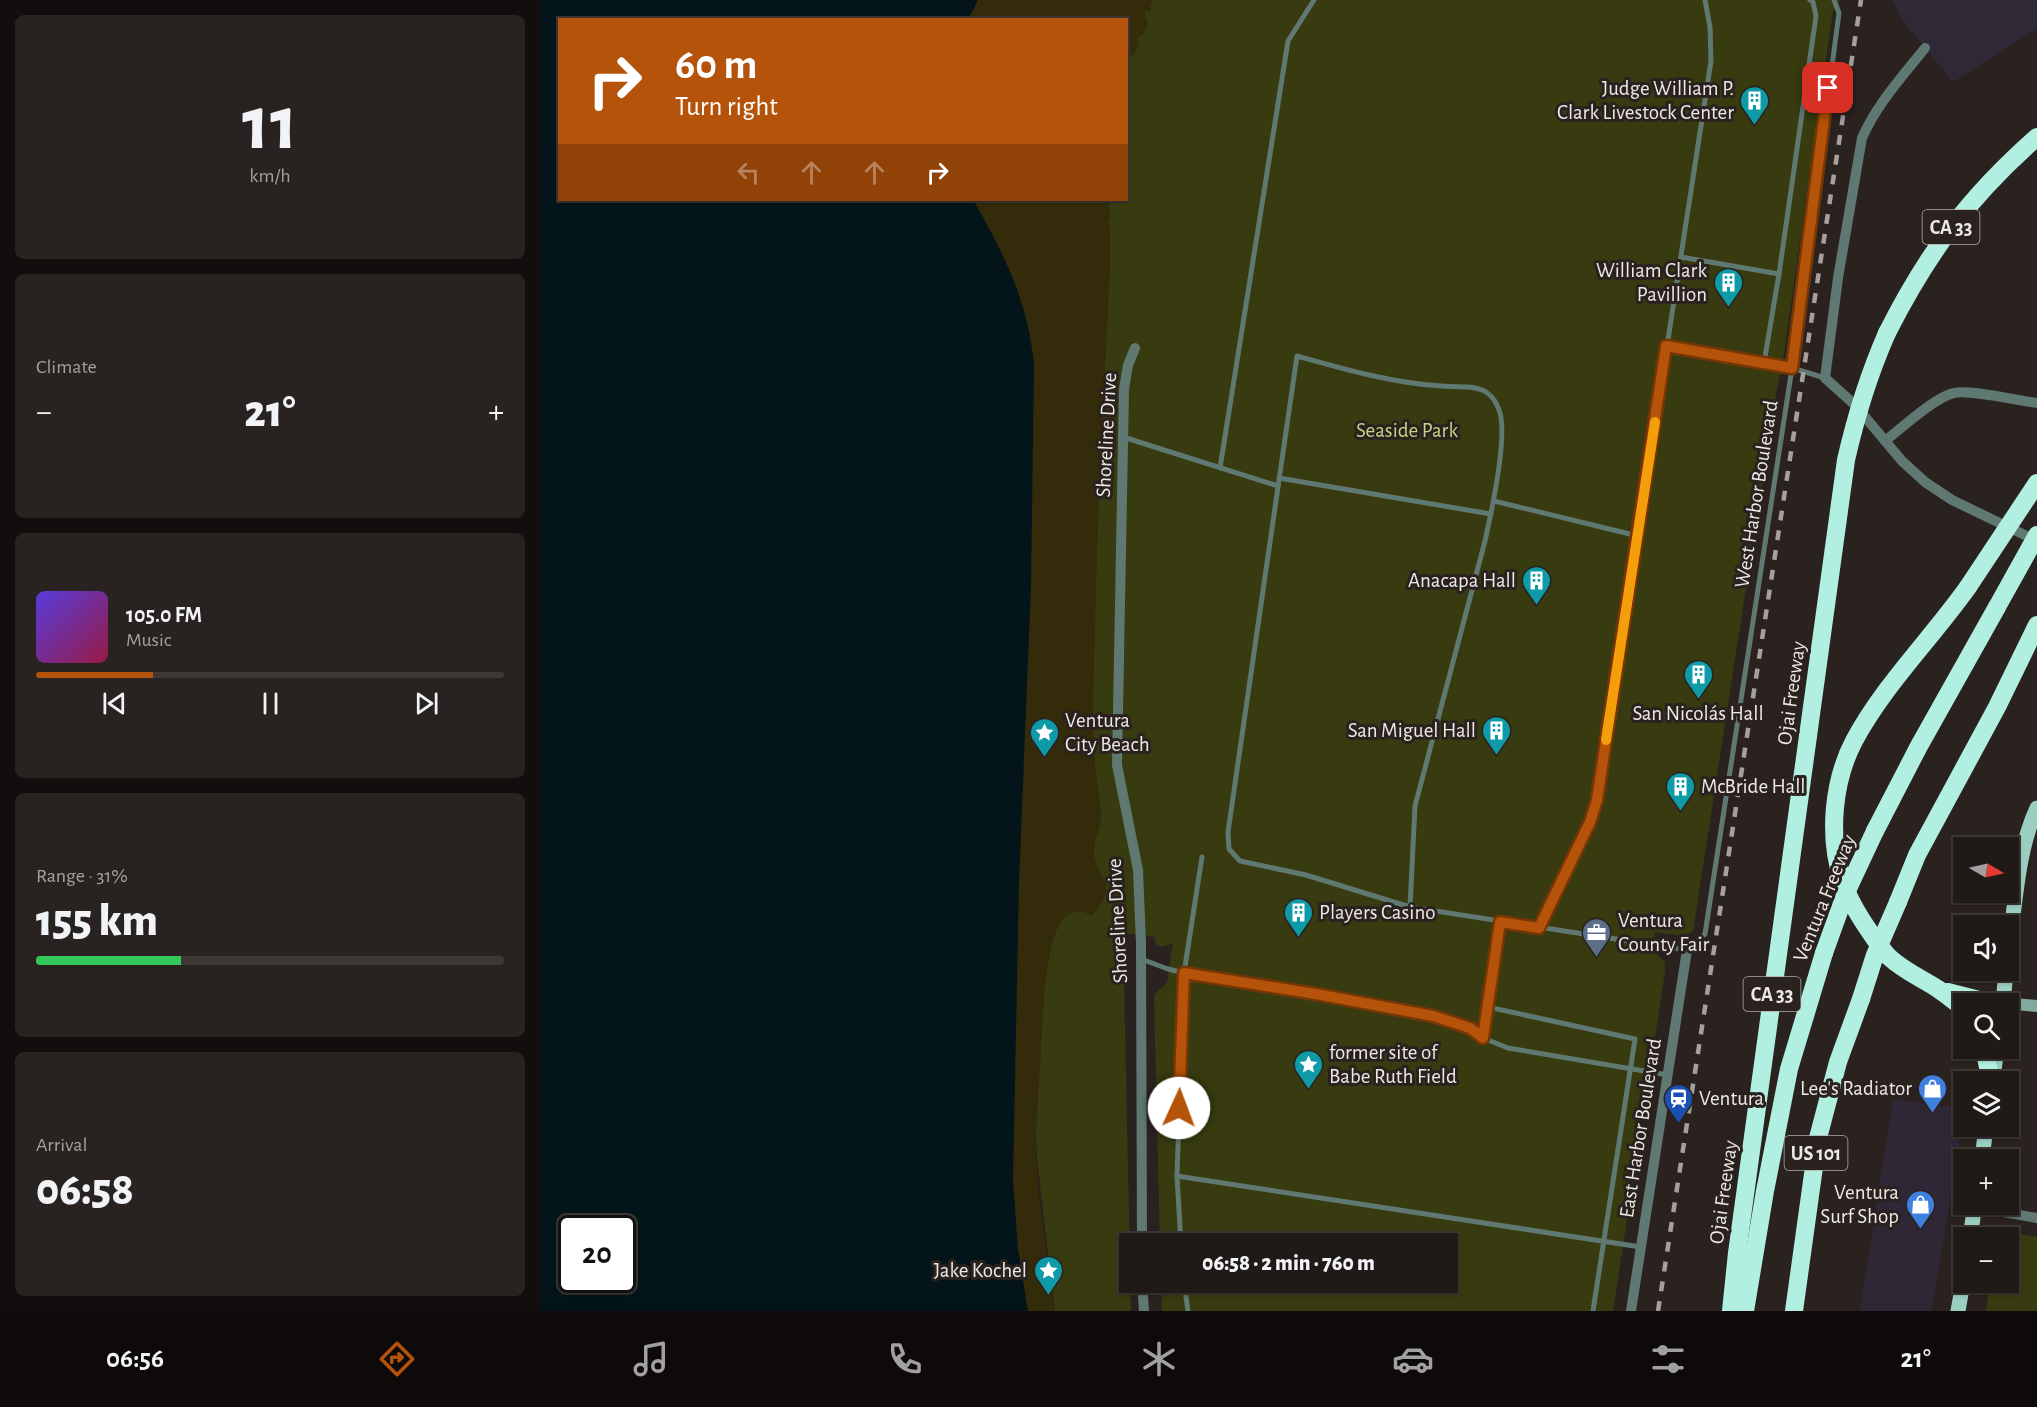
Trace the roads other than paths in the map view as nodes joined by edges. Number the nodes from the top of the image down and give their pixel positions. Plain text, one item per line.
1 (1314, 0) edge
2 (1705, 0) edge
3 (1810, 0) edge
4 (1834, 0) edge
5 (1925, 48) dead end
6 (2037, 137) edge
7 (1680, 257) junction
8 (1779, 274) junction
9 (1666, 346) junction
10 (1136, 348) dead end
11 (1764, 363) junction
12 (1792, 368) junction
13 (1825, 378) junction
14 (2037, 404) edge
15 (1123, 437) junction
16 (1885, 441) junction
17 (1220, 468) junction
18 (1279, 478) junction
19 (2037, 483) edge
20 (1278, 486) junction
21 (1494, 501) junction
22 (1491, 514) junction
23 (2037, 535) edge
24 (1638, 536) junction
25 (2037, 541) edge
26 (2036, 627) edge
27 (2037, 652) edge
28 (1997, 707) junction
29 (2037, 808) edge
30 (1202, 857) dead end
31 (1410, 907) junction
32 (2014, 915) edge
33 (1500, 922) junction
34 (1539, 928) junction
35 (1687, 950) junction
36 (1141, 959) junction
37 (1184, 973) junction
38 (1938, 989) junction
39 (1953, 993) edge
40 (1953, 1000) edge
41 (2019, 1004) edge
42 (2037, 1006) edge
43 (1488, 1007) junction
44 (1483, 1038) junction
45 (1631, 1069) junction
46 (1668, 1075) junction
47 (1177, 1176) junction
48 (2019, 1215) edge
49 (2037, 1218) edge
50 (1142, 1233) edge
51 (1180, 1233) edge
52 (1604, 1242) junction
53 (1641, 1247) junction
54 (1143, 1293) edge
55 (1186, 1293) edge
56 (1961, 1293) edge
57 (1144, 1311) edge
58 (1188, 1311) edge
59 (1593, 1311) edge
60 (1631, 1311) edge
61 (1731, 1311) edge
62 (1745, 1311) edge
63 (1794, 1311) edge
64 (1958, 1311) edge

1 - 17 lane
2 - 7 lane
3 - 8 lane
4 - 12 lane, West Harbor Boulevard
5 - 13 street
6 - 61 highway, Ojai Freeway / CA 33, bridge
7 - 8 lane
7 - 9 lane
8 - 11 lane
9 - 11 lane
9 - 24 lane
10 - 15 street, Shoreline Drive
11 - 12 lane
12 - 13 lane
12 - 35 lane, West Harbor Boulevard
13 - 16 street
14 - 16 street
15 - 17 lane
15 - 36 street, Shoreline Drive
16 - 25 street
17 - 20 lane
18 - 20 lane
18 - 21 lane
18 - 22 lane
19 - 38 highway, bridge
20 - 31 lane
21 - 22 lane
21 - 24 lane
22 - 31 lane
23 - 62 highway, Ventura Freeway / US 101, bridge
24 - 34 lane
26 - 28 highway, US 101
27 - 28 highway
28 - 63 highway, US 101, bridge
29 - 32 main road
30 - 37 lane
31 - 33 lane
33 - 34 lane
33 - 43 lane
34 - 35 lane
35 - 46 street, East Harbor Boulevard
36 - 37 lane
36 - 50 street, Shoreline Drive
37 - 44 lane
37 - 47 lane
38 - 39 highway
38 - 40 highway
41 - 42 main road
43 - 44 lane
43 - 45 lane
44 - 45 lane
45 - 46 lane
45 - 52 lane
46 - 53 street, East Harbor Boulevard
47 - 51 lane
47 - 52 lane
48 - 49 street
52 - 53 lane
52 - 59 lane
53 - 60 street, East Harbor Boulevard
54 - 57 street
55 - 58 lane
56 - 64 main road

